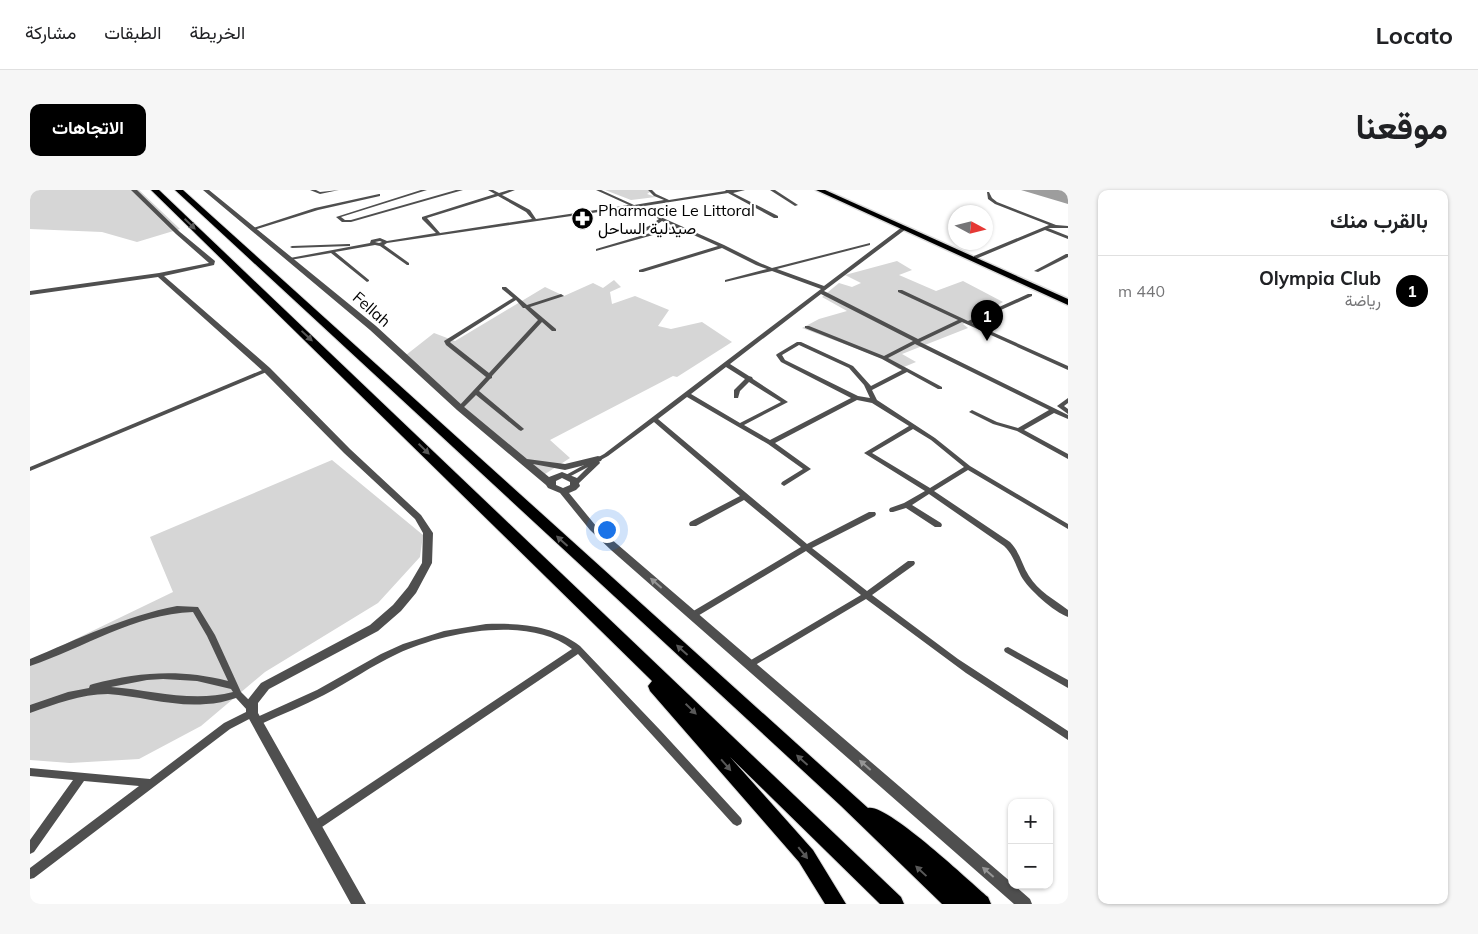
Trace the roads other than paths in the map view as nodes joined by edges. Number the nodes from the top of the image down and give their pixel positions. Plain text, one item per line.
1 (134, 190) edge
2 (155, 190) edge
3 (179, 190) edge
4 (206, 190) edge
5 (312, 190) edge
6 (337, 190) edge
7 (425, 190) edge
8 (461, 190) edge
9 (490, 190) edge
10 (513, 190) edge
11 (598, 190) edge
12 (650, 190) edge
13 (743, 190) edge
14 (772, 190) edge
15 (819, 190) edge
16 (828, 190) edge
17 (726, 191) edge
18 (988, 193) dead end
19 (499, 194) junction
20 (664, 198) junction
21 (389, 201) junction
22 (670, 201) junction
23 (796, 204) dead end
24 (632, 205) junction
25 (400, 207) junction
26 (776, 217) dead end
27 (535, 219) junction
28 (662, 219) junction
29 (1056, 225) junction
30 (678, 226) junction
31 (1068, 227) edge
32 (904, 228) junction
33 (1044, 228) junction
34 (252, 229) junction
35 (438, 233) junction
36 (1068, 238) edge
37 (384, 242) junction
38 (610, 242) dead end
39 (373, 243) junction
40 (868, 244) dead end
41 (722, 246) junction
42 (292, 247) dead end
43 (598, 250) dead end
44 (332, 252) junction
45 (962, 254) junction
46 (1068, 255) edge
47 (976, 257) junction
48 (290, 259) junction
49 (1065, 260) edge
50 (407, 264) dead end
51 (775, 269) junction
52 (641, 271) dead end
53 (1036, 271) dead end
54 (159, 275) junction
55 (367, 281) dead end
56 (727, 282) dead end
57 (504, 288) dead end
58 (822, 290) junction
59 (900, 291) dead end
60 (30, 293) edge
61 (1068, 293) edge
62 (1030, 295) dead end
63 (561, 296) dead end
64 (516, 298) junction
65 (1068, 298) edge
66 (1068, 302) edge
67 (525, 307) junction
68 (1068, 307) edge
69 (541, 320) junction
70 (966, 322) junction
71 (806, 327) dead end
72 (554, 330) dead end
73 (917, 342) junction
74 (884, 358) junction
75 (726, 364) junction
76 (1068, 368) edge
77 (267, 370) junction
78 (907, 370) junction
79 (490, 376) junction
80 (750, 378) junction
81 (868, 387) junction
82 (940, 388) dead end
83 (476, 392) junction
84 (686, 394) junction
85 (736, 397) dead end
86 (856, 398) junction
87 (1068, 400) edge
88 (874, 401) junction
89 (460, 408) junction
90 (1054, 410) junction
91 (972, 412) dead end
92 (1068, 412) edge
93 (1068, 417) edge
94 (654, 419) junction
95 (740, 425) junction
96 (914, 426) junction
97 (521, 429) dead end
98 (1019, 430) junction
99 (770, 443) junction
100 (516, 454) junction
101 (602, 457) junction
102 (1068, 457) edge
103 (530, 462) junction
104 (968, 467) junction
105 (30, 469) edge
106 (563, 476) junction
107 (550, 483) junction
108 (575, 483) junction
109 (784, 484) dead end
110 (563, 491) junction
111 (928, 492) junction
112 (744, 497) junction
113 (907, 504) junction
114 (892, 510) dead end
115 (872, 514) dead end
116 (693, 524) dead end
117 (938, 525) dead end
118 (1068, 526) edge
119 (807, 547) junction
120 (911, 563) dead end
121 (868, 595) junction
122 (577, 598) junction
123 (1068, 614) edge
124 (693, 615) junction
125 (578, 650) junction
126 (1008, 650) dead end
127 (30, 663) edge
128 (749, 665) junction
129 (1068, 684) edge
130 (235, 690) junction
131 (82, 691) junction
132 (30, 709) edge
133 (253, 714) junction
134 (1068, 736) edge
135 (30, 772) edge
136 (81, 777) junction
137 (151, 783) junction
138 (847, 800) junction
139 (737, 821) dead end
140 (315, 826) junction
141 (30, 849) edge
142 (30, 874) edge
143 (359, 904) edge
144 (836, 904) edge
145 (894, 904) edge
146 (956, 904) edge
147 (981, 904) edge
148 (1025, 904) edge

1 - 54 street
2 -> 122 highway
138 -> 3 highway
4 - 34 street, Fellah
5 - 6 street
7 - 21 street
8 - 25 street
9 - 19 street
10 - 19 street
11 - 24 street
12 - 20 street
13 - 17 street
14 - 23 street
15 - 32 main road
16 - 47 main road
17 - 20 street
17 - 22 street
17 - 26 street
18 - 29 street
19 - 27 street
19 - 35 street
20 - 22 street
20 - 24 street
21 - 25 street
21 - 25 street
21 - 34 street
22 - 24 street
24 - 27 street
24 - 28 street
27 - 35 street
28 - 30 street
28 - 38 street
29 - 31 street
29 - 33 street
30 - 41 street
30 - 43 street
32 - 45 main road
32 - 58 street
33 - 36 street
33 - 47 street
34 - 48 street, Fellah
35 - 37 street
37 - 39 street
37 - 50 street
39 - 42 street
39 - 44 street
40 - 51 street
41 - 51 street
41 - 52 street
44 - 48 street
44 - 55 street
45 - 66 main road
45 - 68 main road
46 - 49 street
47 - 61 main road
47 - 65 main road
48 - 89 street, Fellah
49 - 53 street
51 - 56 street
51 - 58 street
54 - 60 street
54 - 77 street
57 - 64 street
58 - 73 street
58 - 75 street
59 - 70 street
62 - 70 street
63 - 67 street
64 - 67 street
64 - 79 street
67 - 69 street
69 - 72 street
69 - 79 street
70 - 73 street
70 - 76 street
71 - 74 street
73 - 74 street
73 - 90 street
74 - 78 street
75 - 80 street
75 - 84 street
77 - 105 street
77 - 133 street
78 - 81 street
78 - 82 street
79 - 83 street
80 - 85 street
80 - 95 street
81 - 86 street
81 - 88 street
83 - 89 street
83 - 97 street
84 - 94 street
84 - 95 street
86 - 88 street
86 - 99 street
87 - 92 street
88 - 96 street
89 - 100 street, Fellah
90 - 93 street
90 - 98 street
91 - 98 street
94 - 101 street
94 - 112 street
95 - 99 street
96 - 104 street
96 - 111 street
98 - 102 street
99 - 109 street
100 - 103 street, Fellah
100 - 107 street, Fellah
101 - 103 street
101 - 106 street
101 - 108 street
103 - 106 street, Fellah
104 - 111 street
104 - 118 street
106 - 107 street
106 - 108 street, Fellah
107 - 110 street, Fellah
108 - 110 street
124 -> 110 street, Fellah
111 - 113 street
111 - 123 street
112 - 116 street
112 - 119 street
113 - 114 street
113 - 117 street
115 - 119 street
119 - 121 street
119 - 124 street
120 - 121 street
121 - 128 street
121 - 134 street
122 -> 144 highway
122 -> 145 highway
124 - 128 street, Fellah
125 - 133 street
125 - 139 street
125 - 140 street
126 - 129 street
127 - 130 street
148 -> 128 street, Fellah
130 - 131 street
130 - 131 street
130 - 133 street
131 - 132 street
133 - 137 street
133 - 140 street
135 - 136 street
136 - 137 street
136 - 141 street
137 - 142 street
146 -> 138 highway
138 - 147 highway
140 - 143 street

